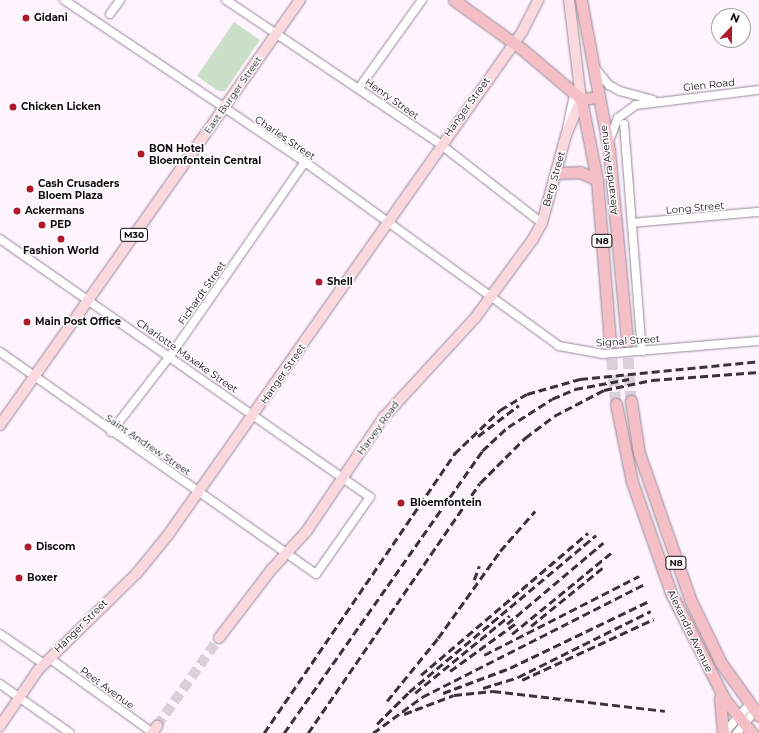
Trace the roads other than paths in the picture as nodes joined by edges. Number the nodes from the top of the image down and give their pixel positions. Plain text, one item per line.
1 (64, 0) edge
2 (120, 0) edge
3 (226, 0) edge
4 (300, 0) edge
5 (422, 0) edge
6 (454, 0) edge
7 (538, 0) edge
8 (569, 0) edge
9 (581, 0) edge
10 (110, 14) dead end
11 (276, 34) junction
12 (514, 43) junction
13 (592, 64) junction
14 (359, 88) junction
15 (759, 90) edge
16 (578, 96) junction
17 (599, 97) junction
18 (662, 100) junction
19 (224, 109) junction
20 (624, 124) dead end
21 (440, 144) junction
22 (609, 150) junction
23 (305, 162) junction
24 (557, 174) junction
25 (597, 180) junction
26 (759, 212) edge
27 (388, 221) junction
28 (542, 223) junction
29 (632, 223) junction
30 (0, 239) edge
31 (491, 298) junction
32 (88, 301) junction
33 (627, 341) tunnel mouth
34 (759, 341) edge
35 (610, 342) tunnel mouth
36 (642, 350) junction
37 (0, 352) edge
38 (170, 356) junction
39 (34, 377) junction
40 (631, 401) tunnel mouth
41 (616, 404) tunnel mouth
42 (254, 415) junction
43 (0, 425) edge
44 (111, 432) junction
45 (342, 477) junction
46 (199, 492) junction
47 (287, 553) junction
48 (0, 634) edge
49 (219, 638) tunnel mouth
50 (46, 661) junction
51 (0, 684) edge
52 (716, 684) junction
53 (18, 696) junction
54 (754, 710) edge
55 (739, 725) edge
56 (0, 726) edge
57 (153, 731) edge
58 (70, 733) edge
59 (723, 733) edge
60 (752, 733) edge

1 - 19 street, Charles Street
2 - 10 street
3 - 11 street, Henry Street
4 - 11 main road, East Burger Street / M30
5 - 14 street
6 - 12 highway
7 - 12 main road, Hanger Street
8 - 16 main road, Alexandra Avenue
9 - 13 highway, Alexandra Avenue / N8
11 - 14 street, Henry Street
11 - 19 main road, East Burger Street / M30
12 - 16 highway
12 - 21 main road, Hanger Street
13 - 17 highway, Alexandra Avenue / N8
13 - 18 street, Glen Road
14 - 21 street, Henry Street
15 - 18 street, Glen Road
16 - 17 highway
16 - 24 main road, Berg Street
16 - 25 highway, Alexandra Avenue / N8
17 - 22 highway, Alexandra Avenue / N8
18 - 22 street, Glen Road
19 - 23 street, Charles Street
19 - 32 main road, East Burger Street / M30
20 - 29 street
21 - 27 main road, Hanger Street
21 - 28 street, Henry Street
22 - 33 highway, Alexandra Avenue / N8
23 - 27 street, Charles Street
23 - 38 street, Fichardt Street
24 - 25 highway
24 - 28 main road, Berg Street
25 - 35 highway, Alexandra Avenue / N8
26 - 29 street, Long Street
27 - 31 street, Charles Street
27 - 42 main road, Hanger Street
28 - 31 main road, Harvey Road
29 - 36 street
30 - 32 street, Charlotte Maxeke Street
31 - 36 street, Signal Street
31 - 45 main road, Harvey Road
32 - 38 street, Charlotte Maxeke Street
32 - 39 main road, East Burger Street / M30
34 - 36 street, Signal Street
37 - 39 street, Saint Andrew Street
38 - 42 street, Charlotte Maxeke Street
38 - 44 street, Fichardt Street
39 - 43 main road, East Burger Street / M30
39 - 44 street, Saint Andrew Street
40 - 54 highway, Alexandra Avenue / N8
41 - 52 highway, Alexandra Avenue / N8
42 - 45 street, Charlotte Maxeke Street
42 - 46 main road, Hanger Street
44 - 46 street, Saint Andrew Street
45 - 47 main road, Harvey Road
45 - 47 street, Charlotte Maxeke Street
46 - 47 street, Saint Andrew Street
46 - 50 main road, Hanger Street
47 - 49 main road, Harvey Road
48 - 50 street, Peet Avenue
50 - 53 main road, Hanger Street
50 - 57 street, Peet Avenue
51 - 53 street
52 - 55 highway, Alexandra Avenue / N8
52 - 59 highway
53 - 56 main road, Hanger Street
53 - 58 street
54 - 55 street
55 - 59 street
55 - 60 highway, Alexandra Avenue / N8

